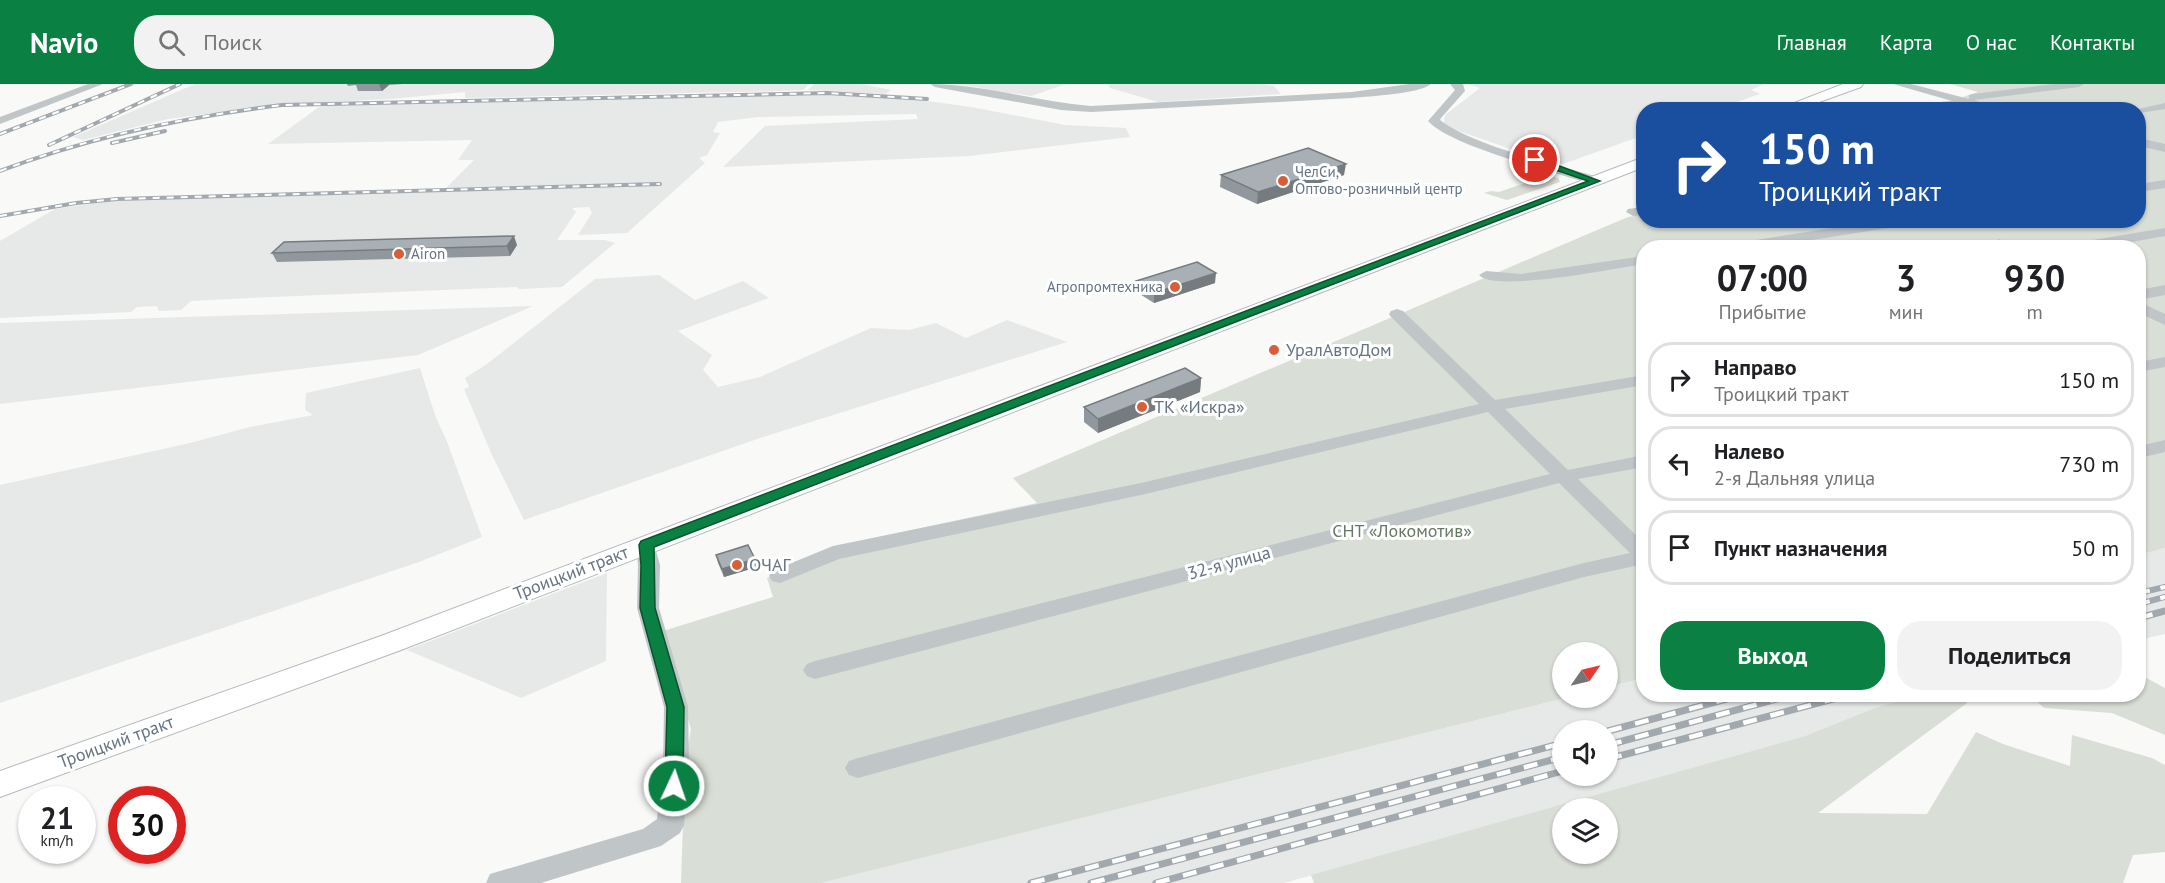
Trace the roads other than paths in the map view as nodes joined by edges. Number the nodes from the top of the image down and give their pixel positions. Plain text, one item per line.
1 (77, 84) edge
2 (935, 84) edge
3 (1426, 84) edge
4 (1455, 84) edge
5 (1856, 84) edge
6 (1898, 84) edge
7 (1999, 84) edge
8 (2079, 84) edge
9 (96, 85) edge
10 (1970, 99) junction
11 (1805, 102) edge
12 (1961, 102) edge
13 (1978, 102) edge
14 (2165, 106) edge
15 (2146, 109) edge
16 (0, 120) edge
17 (2146, 143) edge
18 (2161, 145) edge
19 (2146, 146) edge
20 (1636, 165) edge
21 (1596, 181) junction
22 (2165, 184) edge
23 (2146, 187) edge
24 (1861, 228) edge
25 (2165, 232) edge
26 (1783, 240) edge
27 (2117, 240) edge
28 (1636, 261) edge
29 (1486, 275) dead end
30 (2165, 290) edge
31 (2146, 294) edge
32 (2146, 310) edge
33 (1397, 314) dead end
34 (2165, 320) edge
35 (2165, 362) edge
36 (2146, 366) edge
37 (1636, 381) edge
38 (1492, 406) junction
39 (2165, 446) edge
40 (2146, 450) edge
41 (1636, 462) edge
42 (1564, 476) junction
43 (646, 545) junction
44 (1636, 548) edge
45 (1636, 558) edge
46 (780, 576) dead end
47 (815, 670) dead end
48 (858, 768) dead end
49 (0, 784) edge
50 (500, 883) edge

1 - 9 street
2 - 3 street
4 - 21 street
5 - 11 main road
6 - 10 street
7 - 10 street
8 - 10 street
9 - 16 street
10 - 12 street
10 - 13 street
14 - 15 street
17 - 18 street
18 - 19 street
20 - 21 main road, Троицкий тракт
21 - 43 main road, Троицкий тракт
22 - 23 street
24 - 26 street
25 - 27 street
28 - 29 street
30 - 31 street
32 - 34 street
33 - 38 street
35 - 36 street
37 - 38 street
38 - 42 street
38 - 46 street
39 - 40 street
41 - 42 street, 32-я улица
42 - 44 street
42 - 47 street, 32-я улица
43 - 49 main road, Троицкий тракт
43 - 50 street
45 - 48 street

